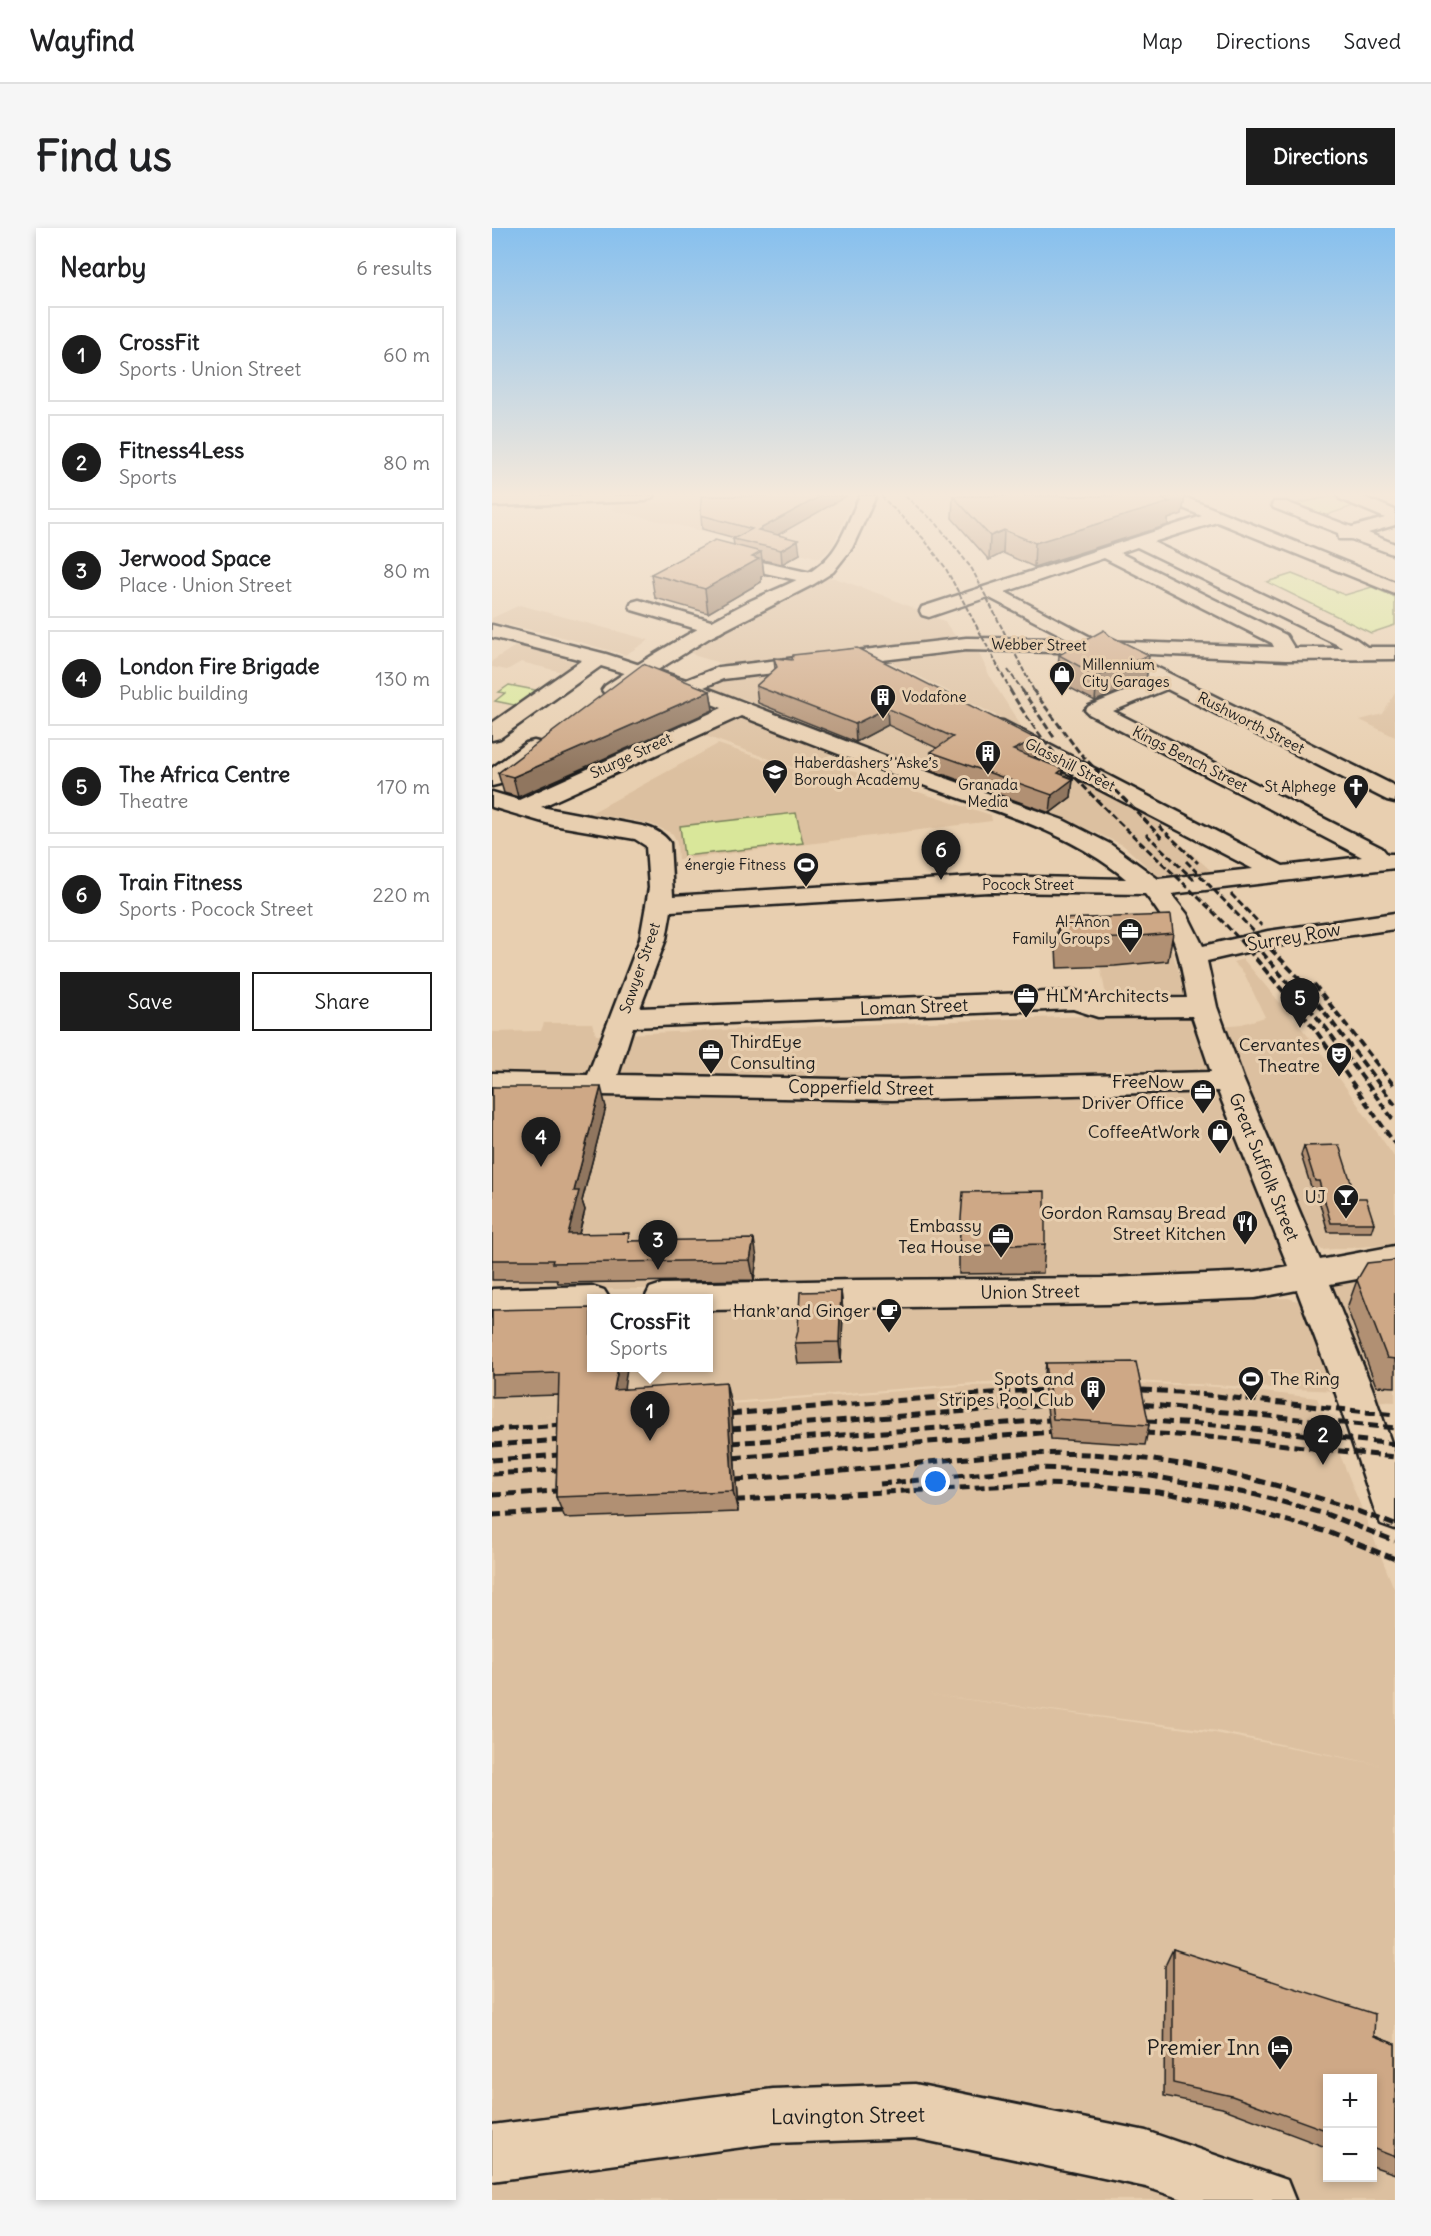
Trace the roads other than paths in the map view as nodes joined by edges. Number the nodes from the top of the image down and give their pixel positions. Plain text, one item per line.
1 (791, 588) edge
2 (998, 588) edge
3 (1177, 588) edge
4 (1235, 588) edge
5 (989, 591) junction
6 (639, 606) dead end
7 (714, 628) junction
8 (492, 631) edge
9 (966, 644) junction
10 (1102, 646) junction
11 (1362, 653) junction
12 (1395, 653) edge
13 (1286, 654) junction
14 (864, 655) junction
15 (599, 658) junction
16 (640, 671) junction
17 (892, 672) edge
18 (1168, 681) junction
19 (687, 687) junction
20 (597, 701) edge
21 (742, 707) junction
22 (974, 715) edge
23 (492, 733) edge
24 (552, 734) edge
25 (492, 779) edge
26 (1395, 795) edge
27 (492, 799) edge
28 (522, 807) junction
29 (1388, 862) edge
30 (1277, 874) junction
31 (1152, 887) junction
32 (661, 904) junction
33 (1395, 921) edge
34 (1193, 956) junction
35 (1203, 1007) junction
36 (623, 1018) junction
37 (1229, 1082) junction
38 (492, 1083) edge
39 (600, 1084) junction
40 (1395, 1259) edge
41 (1309, 1276) junction
42 (713, 1297) edge
43 (587, 1300) edge
44 (492, 1303) edge
45 (1395, 1511) edge
46 (492, 2153) edge
47 (1267, 2200) edge

1 - 7 street
2 - 5 street
3 - 13 street
4 - 11 street
5 - 9 street
5 - 10 street, Rushworth Street
6 - 7 street
7 - 16 street
8 - 15 street, Great Suffolk Street
9 - 10 street, Webber Street
9 - 14 street, Webber Street
10 - 13 street, Webber Street
10 - 18 street, Rushworth Street
11 - 12 street, Webber Street
11 - 13 street, Webber Street
14 - 17 street
14 - 19 street, Webber Street
15 - 16 street, Great Suffolk Street
15 - 23 street
16 - 19 street, Great Suffolk Street
16 - 20 street
18 - 26 street, Rushworth Street
18 - 29 street, Kings Bench Street
19 - 21 street, Great Suffolk Street
21 - 28 street, Sturge Street
21 - 31 street, Great Suffolk Street
22 - 30 street, Glasshill Street
24 - 25 street
27 - 28 street, Sawyer Street
28 - 32 street, Sawyer Street
29 - 30 street, Pocock Street
30 - 31 street, Pocock Street
31 - 32 street, Pocock Street
31 - 34 street, Great Suffolk Street
32 - 36 street, Sawyer Street
33 - 34 street, Surrey Row
34 - 35 street, Great Suffolk Street
35 - 36 street, Loman Street
35 - 37 street, Great Suffolk Street
36 - 39 street, Sawyer Street
37 - 39 street, Copperfield Street
37 - 41 street, Great Suffolk Street
38 - 39 street, Copperfield Street
40 - 41 street, Union Street
41 - 42 street, Union Street
41 - 45 street, Great Suffolk Street
43 - 44 street
46 - 47 street, Lavington Street

